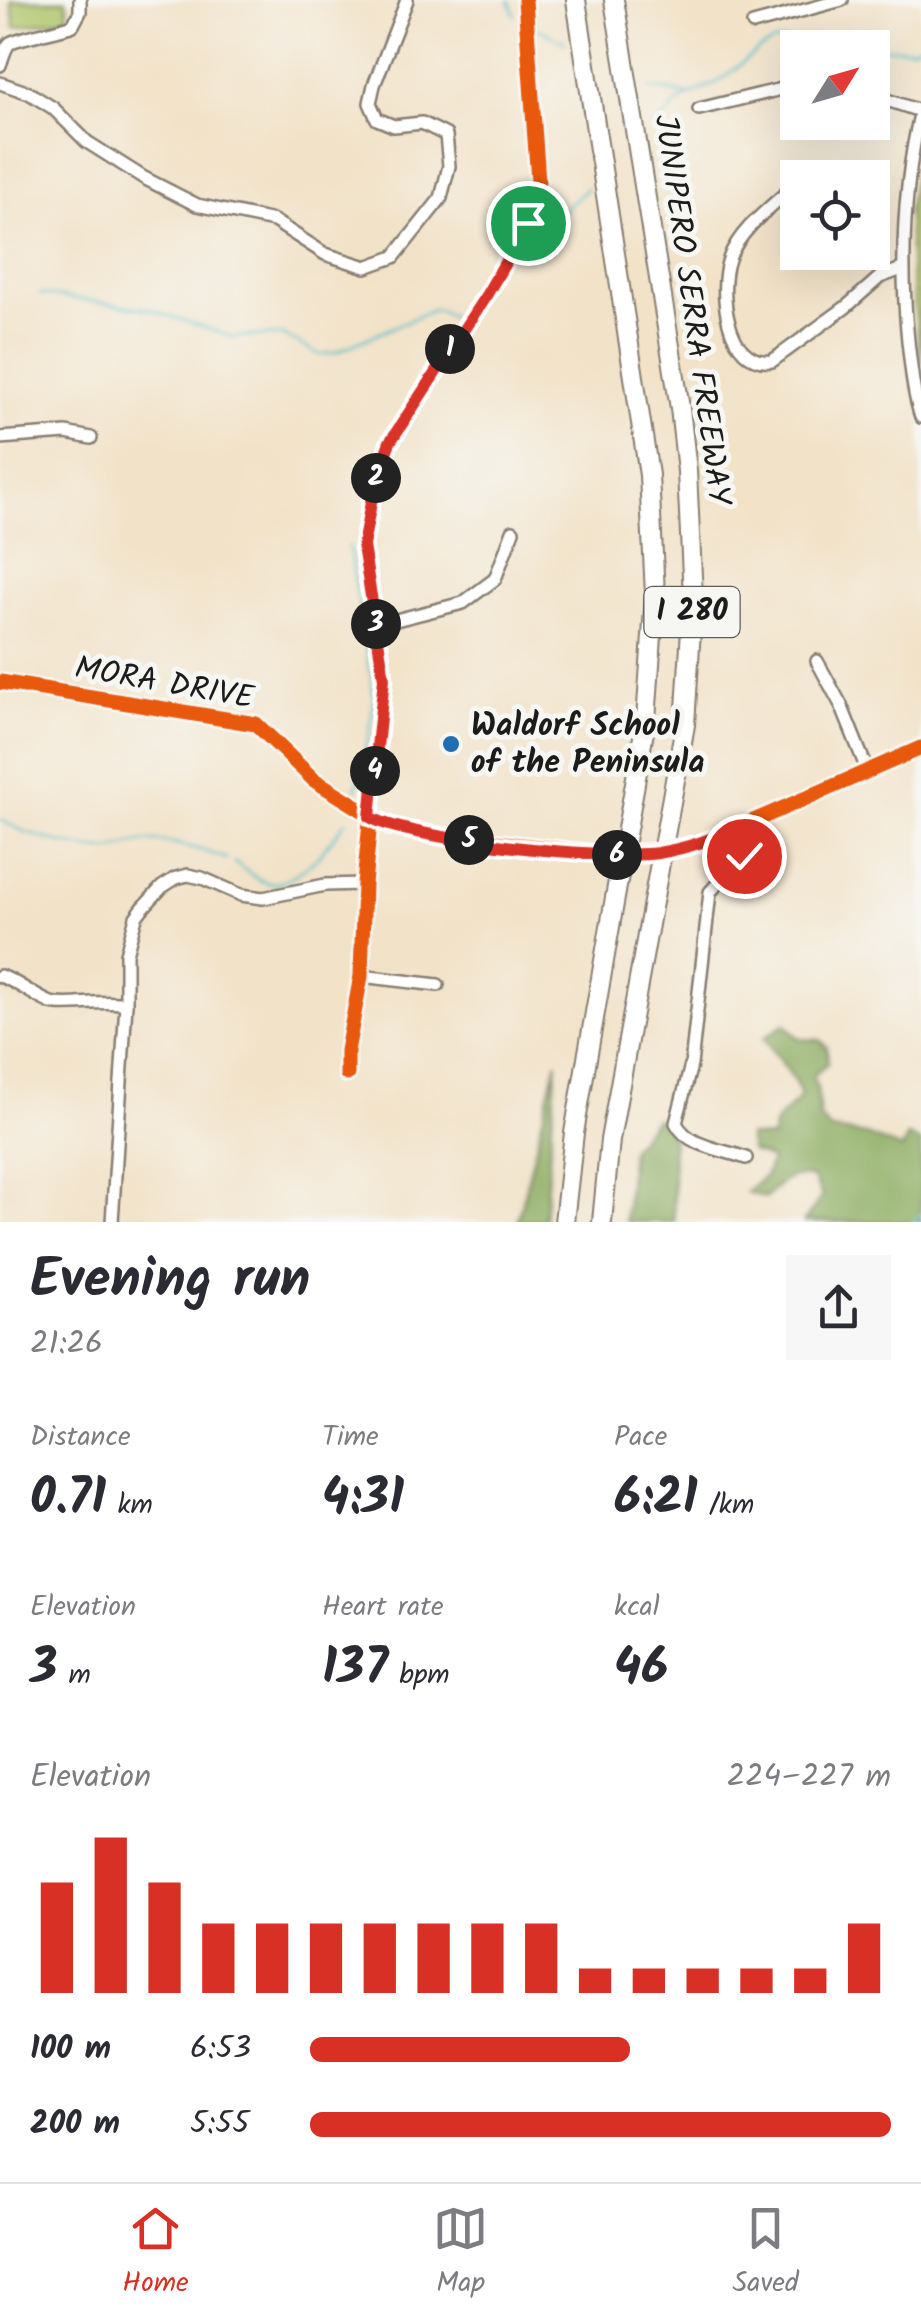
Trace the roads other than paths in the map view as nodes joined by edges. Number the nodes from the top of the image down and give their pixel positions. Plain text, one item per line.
1 (80, 0) edge
2 (407, 0) edge
3 (524, 0) edge
4 (576, 0) edge
5 (614, 0) edge
6 (842, 0) edge
7 (754, 24) dead end
8 (0, 65) edge
9 (0, 83) edge
10 (780, 89) edge
11 (890, 101) edge
12 (699, 109) dead end
13 (921, 110) edge
14 (780, 200) edge
15 (902, 269) junction
16 (921, 417) edge
17 (0, 438) edge
18 (92, 438) dead end
19 (514, 532) dead end
20 (376, 625) junction
21 (818, 661) dead end
22 (0, 682) edge
23 (921, 748) edge
24 (868, 772) junction
25 (370, 817) junction
26 (738, 826) junction
27 (364, 884) junction
28 (0, 976) edge
29 (361, 976) junction
30 (438, 985) dead end
31 (126, 1004) junction
32 (347, 1074) dead end
33 (746, 1158) dead end
34 (112, 1222) edge
35 (564, 1222) edge
36 (602, 1222) edge

1 - 8 street
2 - 9 street
3 - 20 street
4 - 35 highway, JUNIPERO SERRA FREEWAY / I 280
5 - 36 highway, JUNIPERO SERRA FREEWAY / I 280
6 - 7 street
10 - 12 street
11 - 13 street
13 - 15 street
14 - 15 street
15 - 16 street
17 - 18 street
19 - 20 street
20 - 25 street
21 - 24 street
22 - 25 street, MORA DRIVE
23 - 24 street, MORA DRIVE
24 - 26 street, MORA DRIVE
25 - 26 street, MORA DRIVE, bridge
25 - 27 street
26 - 33 street
27 - 29 street
27 - 31 street
28 - 31 street
29 - 30 street
29 - 32 street
31 - 34 street

